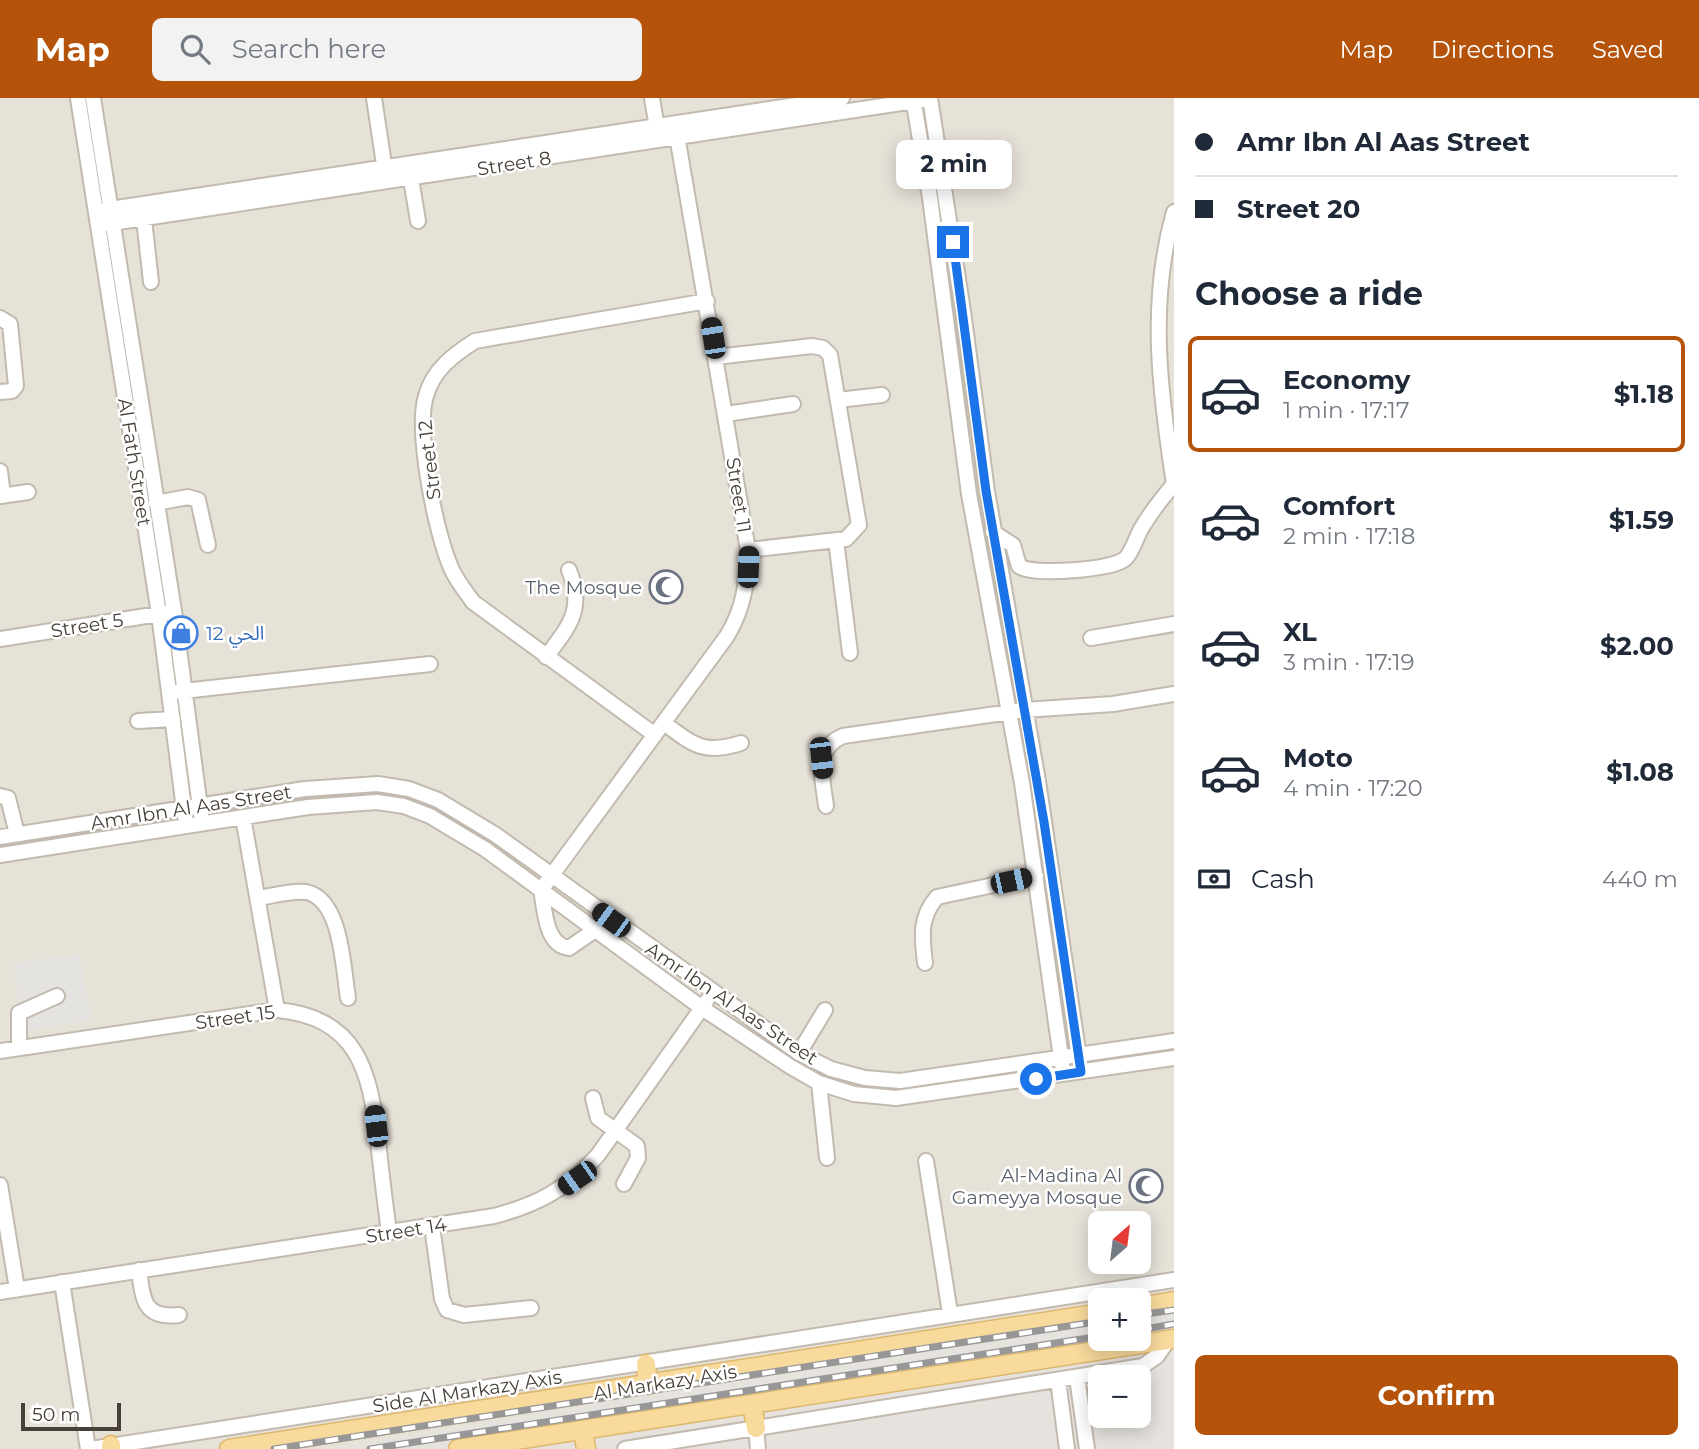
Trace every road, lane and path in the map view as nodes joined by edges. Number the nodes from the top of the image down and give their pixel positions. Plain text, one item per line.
1 (78, 98) edge
2 (93, 98) edge
3 (373, 98) edge
4 (652, 98) edge
5 (842, 98) edge
6 (930, 98) edge
7 (913, 99) edge
8 (657, 128) junction
9 (676, 131) junction
10 (386, 176) junction
11 (411, 179) junction
12 (1174, 212) edge
13 (105, 217) junction
14 (144, 219) junction
15 (418, 221) dead end
16 (151, 282) dead end
17 (707, 301) junction
18 (0, 318) edge
19 (716, 357) junction
20 (0, 392) edge
21 (882, 394) dead end
22 (838, 400) junction
23 (793, 404) dead end
24 (726, 414) junction
25 (0, 471) edge
26 (1174, 484) edge
27 (28, 492) dead end
28 (1, 496) edge
29 (156, 503) junction
30 (993, 532) junction
31 (836, 540) junction
32 (208, 545) dead end
33 (748, 550) junction
34 (569, 570) dead end
35 (174, 611) junction
36 (159, 614) junction
37 (1174, 624) edge
38 (1091, 638) dead end
39 (0, 639) edge
40 (850, 653) dead end
41 (546, 657) junction
42 (430, 664) dead end
43 (176, 692) junction
44 (1174, 694) edge
45 (1024, 710) junction
46 (1008, 712) junction
47 (173, 719) junction
48 (138, 721) dead end
49 (660, 729) junction
50 (741, 743) dead end
51 (0, 796) edge
52 (200, 806) junction
53 (826, 806) dead end
54 (184, 808) junction
55 (243, 817) junction
56 (202, 824) junction
57 (187, 826) junction
58 (17, 834) junction
59 (0, 837) edge
60 (0, 855) edge
61 (551, 876) junction
62 (1036, 876) junction
63 (541, 890) junction
64 (258, 898) junction
65 (595, 930) junction
66 (925, 963) dead end
67 (712, 993) junction
68 (57, 996) dead end
69 (348, 998) dead end
70 (702, 1008) junction
71 (277, 1010) junction
72 (825, 1010) dead end
73 (1174, 1041) edge
74 (19, 1048) junction
75 (0, 1051) edge
76 (799, 1053) junction
77 (1078, 1055) junction
78 (1060, 1058) junction
79 (1174, 1059) edge
80 (1081, 1072) junction
81 (1063, 1075) junction
82 (819, 1083) junction
83 (593, 1098) dead end
84 (616, 1130) junction
85 (827, 1158) dead end
86 (926, 1161) dead end
87 (624, 1184) dead end
88 (0, 1185) edge
89 (432, 1226) junction
90 (389, 1233) junction
91 (139, 1270) junction
92 (1174, 1280) edge
93 (62, 1282) junction
94 (17, 1289) junction
95 (0, 1292) edge
96 (1174, 1301) edge
97 (1151, 1305) edge
98 (531, 1308) dead end
99 (950, 1313) junction
100 (179, 1315) dead end
101 (1088, 1315) edge
102 (1171, 1339) edge
103 (646, 1364) junction
104 (1077, 1377) junction
105 (1058, 1380) junction
106 (648, 1385) junction
107 (752, 1404) junction
108 (756, 1428) junction
109 (583, 1430) junction
110 (111, 1447) edge
111 (90, 1449) edge
112 (229, 1449) edge
113 (458, 1449) edge
114 (586, 1449) edge
115 (625, 1449) edge
116 (758, 1449) edge
117 (1067, 1449) edge
118 (1087, 1449) edge

1 - 13 street, Al Fath Street
2 - 13 street, Al Fath Street
3 - 10 street
4 - 8 street
5 - 9 street, Street 8
6 - 7 street, Street 8
6 - 30 street
7 - 9 street, Street 8
7 - 46 street
8 - 9 street, Street 8
8 - 10 street, Street 8
9 - 11 street, Street 8
9 - 17 street, Street 11
10 - 11 street, Street 8
10 - 13 street, Street 8
10 - 14 street, Street 8
11 - 15 street
12 - 26 street
13 - 14 street, Street 8
13 - 29 street, Al Fath Street
13 - 36 street, Al Fath Street
14 - 16 street
17 - 19 street, Street 11
17 - 41 street, Street 12
18 - 20 street
19 - 22 street
19 - 24 street, Street 11
21 - 22 street
22 - 31 street
23 - 24 street
24 - 33 street, Street 11
25 - 28 street
26 - 30 street
27 - 28 street
29 - 32 street
29 - 35 street, Al Fath Street
30 - 45 street
31 - 33 street
31 - 40 street
33 - 49 street, Street 11
34 - 41 street
35 - 36 street, Street 5
35 - 43 street, Al Fath Street
36 - 39 street, Street 5
36 - 43 street, Al Fath Street
37 - 38 street
41 - 49 street, Street 12
42 - 43 street
43 - 47 street, Al Fath Street
43 - 52 street, Al Fath Street
44 - 45 street
45 - 46 street
45 - 77 street
46 - 53 street
46 - 62 street
47 - 48 street
47 - 54 street, Al Fath Street
49 - 50 street, Street 12
49 - 61 street, Street 11
51 - 58 street
52 - 54 street, Amr Ibn Al Aas Street
52 - 56 street, Al Fath Street
52 - 61 street, Amr Ibn Al Aas Street
54 - 57 street, Al Fath Street
54 - 58 street, Amr Ibn Al Aas Street
55 - 56 street, Amr Ibn Al Aas Street
55 - 63 street, Amr Ibn Al Aas Street
55 - 64 street
56 - 57 street, Amr Ibn Al Aas Street
57 - 60 street, Amr Ibn Al Aas Street
58 - 59 street, Amr Ibn Al Aas Street
61 - 63 street, Street 11
61 - 67 street, Amr Ibn Al Aas Street
62 - 66 street
62 - 78 street
63 - 65 street, Amr Ibn Al Aas Street
63 - 65 street
64 - 69 street
64 - 71 street
65 - 70 street, Amr Ibn Al Aas Street
67 - 70 street, Street 14
67 - 76 street, Amr Ibn Al Aas Street
68 - 74 street
70 - 82 street, Amr Ibn Al Aas Street
70 - 84 street, Street 14
71 - 74 street, Street 15
71 - 90 street, Street 15
72 - 76 street
73 - 77 street, Amr Ibn Al Aas Street
74 - 75 street, Street 15
76 - 78 street, Amr Ibn Al Aas Street
77 - 78 street, Amr Ibn Al Aas Street
77 - 80 street
78 - 81 street
79 - 80 street, Amr Ibn Al Aas Street
80 - 81 street, Amr Ibn Al Aas Street
81 - 82 street, Amr Ibn Al Aas Street
82 - 85 street
83 - 84 street
84 - 87 street
84 - 89 street, Street 14
86 - 99 street
88 - 94 street
89 - 90 street, Street 14
89 - 98 street
90 - 91 street, Street 14
91 - 93 street, Street 14
91 - 100 street
92 - 99 street, Side Al Markazy Axis
93 - 94 street, Street 14
93 - 111 street
94 - 95 street, Street 14
96 - 97 main road
99 - 103 street, Side Al Markazy Axis
101 - 106 main road, Al Markazy Axis
102 - 104 street
102 - 107 main road, Al Markazy Axis
103 - 106 main road
103 - 110 street, Side Al Markazy Axis
104 - 105 street
104 - 118 street
105 - 108 street
105 - 117 street
106 - 112 main road, Al Markazy Axis
107 - 108 main road
107 - 109 main road, Al Markazy Axis
108 - 115 street
108 - 116 street
109 - 113 main road, Al Markazy Axis
109 - 114 main road
110 - 111 street, Side Al Markazy Axis

